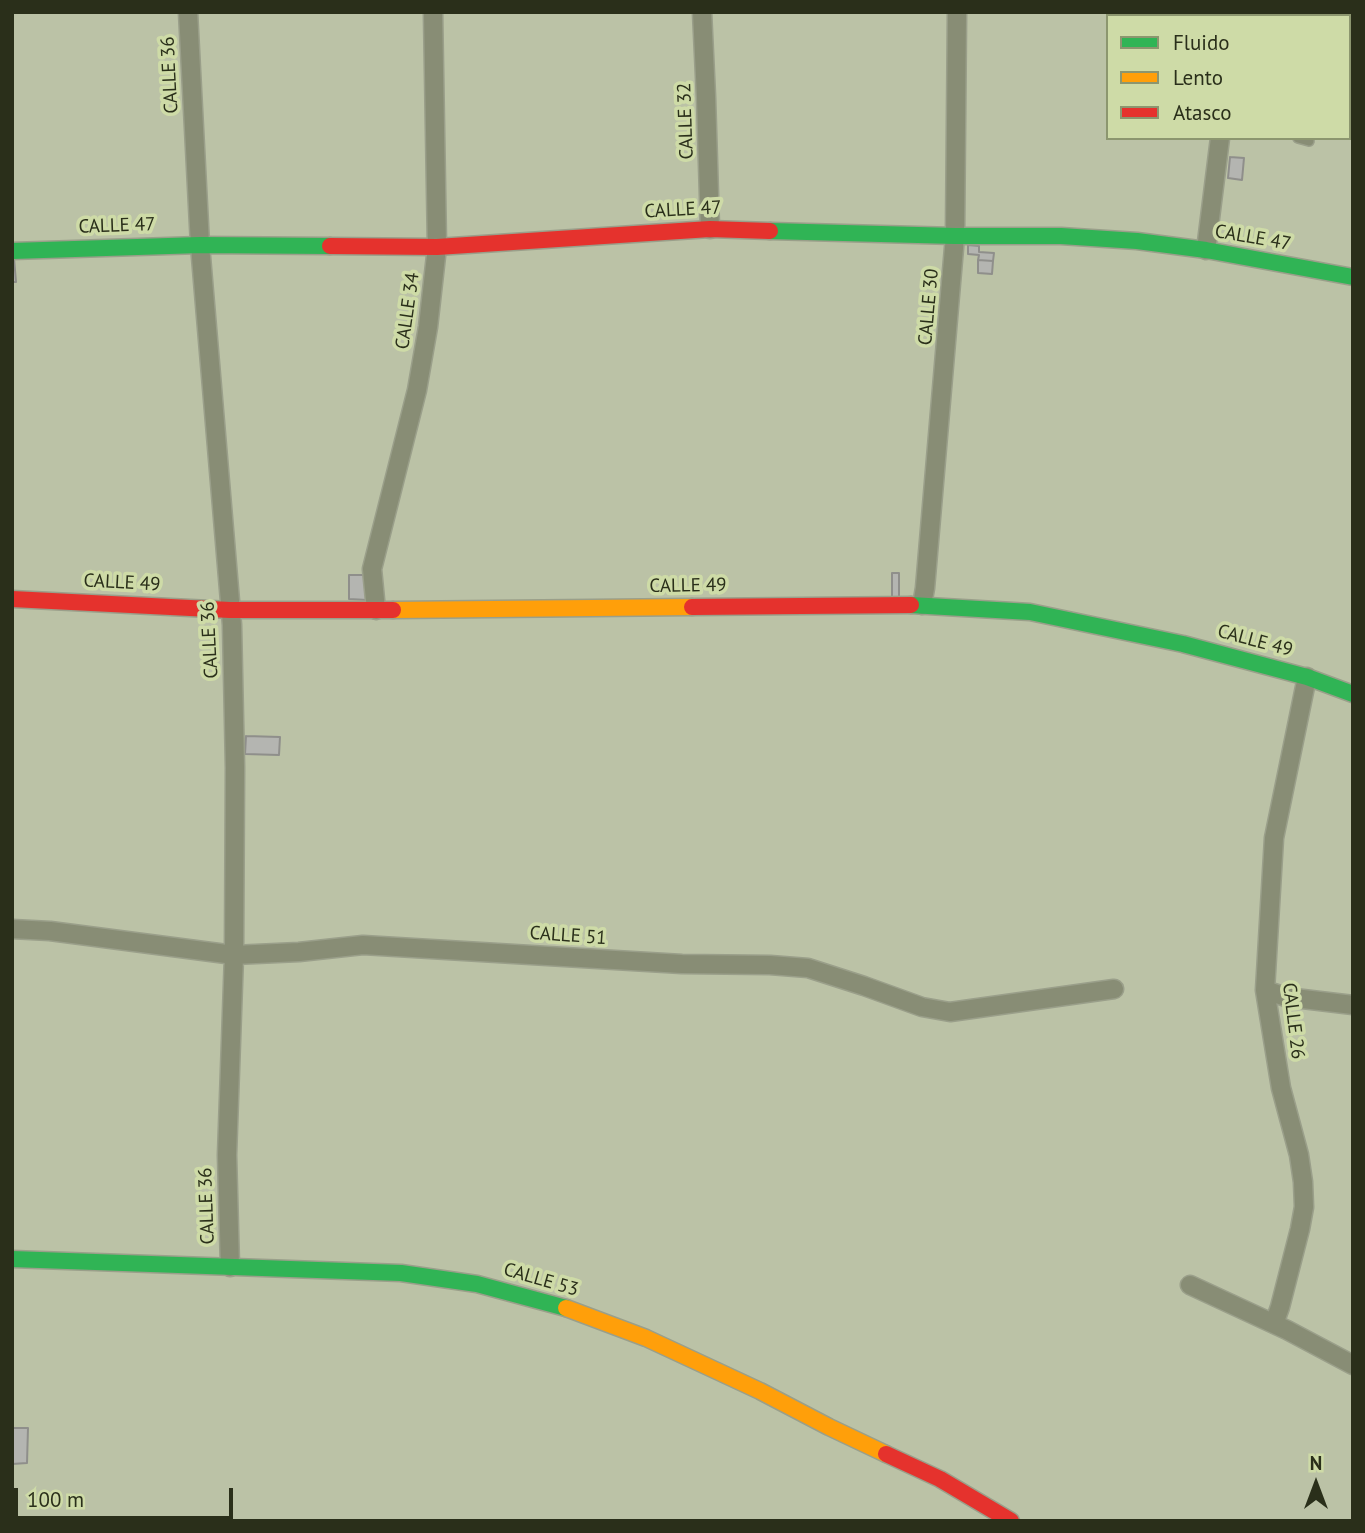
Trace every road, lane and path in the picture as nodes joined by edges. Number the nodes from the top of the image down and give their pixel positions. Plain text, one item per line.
1 (188, 12) edge
2 (433, 12) edge
3 (702, 12) edge
4 (957, 12) edge
5 (1220, 140) edge
6 (1305, 140) edge
7 (1309, 141) dead end
8 (710, 229) junction
9 (955, 236) junction
10 (200, 245) junction
11 (437, 247) junction
12 (1206, 250) junction
13 (12, 251) edge
14 (1353, 277) edge
15 (12, 599) edge
16 (922, 605) junction
17 (230, 610) junction
18 (376, 610) junction
19 (1307, 677) junction
20 (1353, 694) edge
21 (12, 929) edge
22 (234, 955) junction
23 (1114, 989) dead end
24 (1265, 989) junction
25 (1353, 1005) edge
26 (12, 1259) edge
27 (230, 1267) junction
28 (1191, 1285) dead end
29 (1274, 1324) junction
30 (1353, 1365) edge
31 (1011, 1521) edge

1 - 10 street, CALLE 36
2 - 11 street, CALLE 34
3 - 8 street, CALLE 32
4 - 9 street, CALLE 30
5 - 12 street
6 - 7 lane
8 - 9 street, CALLE 47
8 - 11 street, CALLE 47
9 - 12 street, CALLE 47
9 - 16 street, CALLE 30
10 - 11 street, CALLE 47
10 - 13 street, CALLE 47
10 - 17 street, CALLE 36
11 - 18 street, CALLE 34
12 - 14 street, CALLE 47
15 - 17 street, CALLE 49
16 - 18 street, CALLE 49
16 - 19 street, CALLE 49
17 - 18 street, CALLE 49
17 - 22 street, CALLE 36
19 - 20 street, CALLE 49
19 - 24 street, CALLE 26
21 - 22 street, CALLE 51
22 - 23 street, CALLE 51
22 - 27 street, CALLE 36
24 - 25 street
24 - 29 street, CALLE 26
26 - 27 street, CALLE 53
27 - 31 street, CALLE 53
28 - 29 street
29 - 30 street

